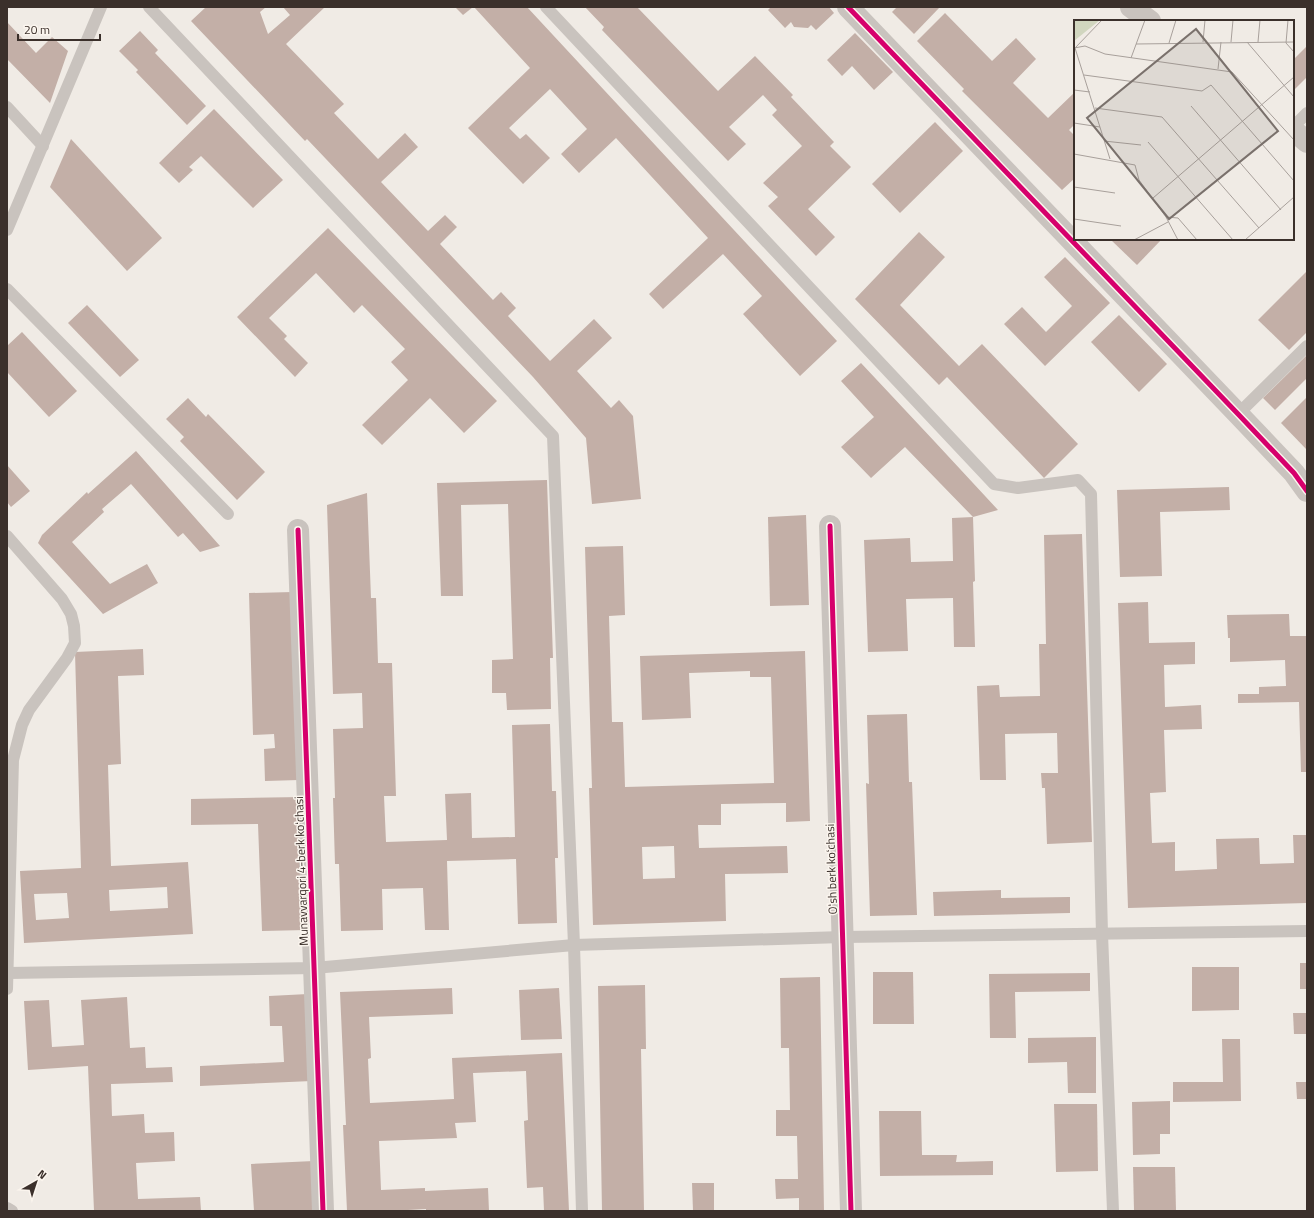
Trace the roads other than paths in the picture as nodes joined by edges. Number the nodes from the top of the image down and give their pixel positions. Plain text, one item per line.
1 (101, 7) edge
2 (149, 7) edge
3 (546, 7) edge
4 (848, 7) edge
5 (1131, 7) edge
6 (1149, 20) edge
7 (7, 108) edge
8 (1307, 113) edge
9 (1294, 126) edge
10 (1294, 131) edge
11 (1307, 142) edge
12 (42, 146) junction
13 (7, 230) edge
14 (7, 289) edge
15 (1307, 346) edge
16 (1238, 414) junction
17 (1300, 472) edge
18 (1307, 491) edge
19 (228, 514) dead end
20 (830, 526) dead end
21 (298, 530) dead end
22 (7, 536) edge
23 (1307, 930) edge
24 (1102, 934) junction
25 (843, 937) junction
26 (574, 945) junction
27 (314, 968) junction
28 (8, 973) junction
29 (7, 989) edge
30 (7, 1208) edge
31 (12, 1211) edge
32 (323, 1211) edge
33 (582, 1211) edge
34 (851, 1211) edge
35 (1112, 1211) edge

1 - 12 lane
2 - 26 lane
3 - 24 lane
4 - 16 street
5 - 6 street
7 - 12 lane
8 - 9 lane
10 - 11 street
12 - 13 lane
14 - 19 lane
15 - 16 lane
16 - 17 street
17 - 18 street
20 - 25 street, Oʻsh berk koʻchasi
21 - 27 street, Munavvarqori 4-berk koʻchasi
22 - 28 lane
23 - 24 lane
24 - 25 lane
24 - 35 lane
25 - 26 lane
25 - 34 street, Oʻsh berk koʻchasi
26 - 27 lane
26 - 33 lane
27 - 28 lane
27 - 32 street, Munavvarqori 4-berk koʻchasi
28 - 29 lane
30 - 31 lane

